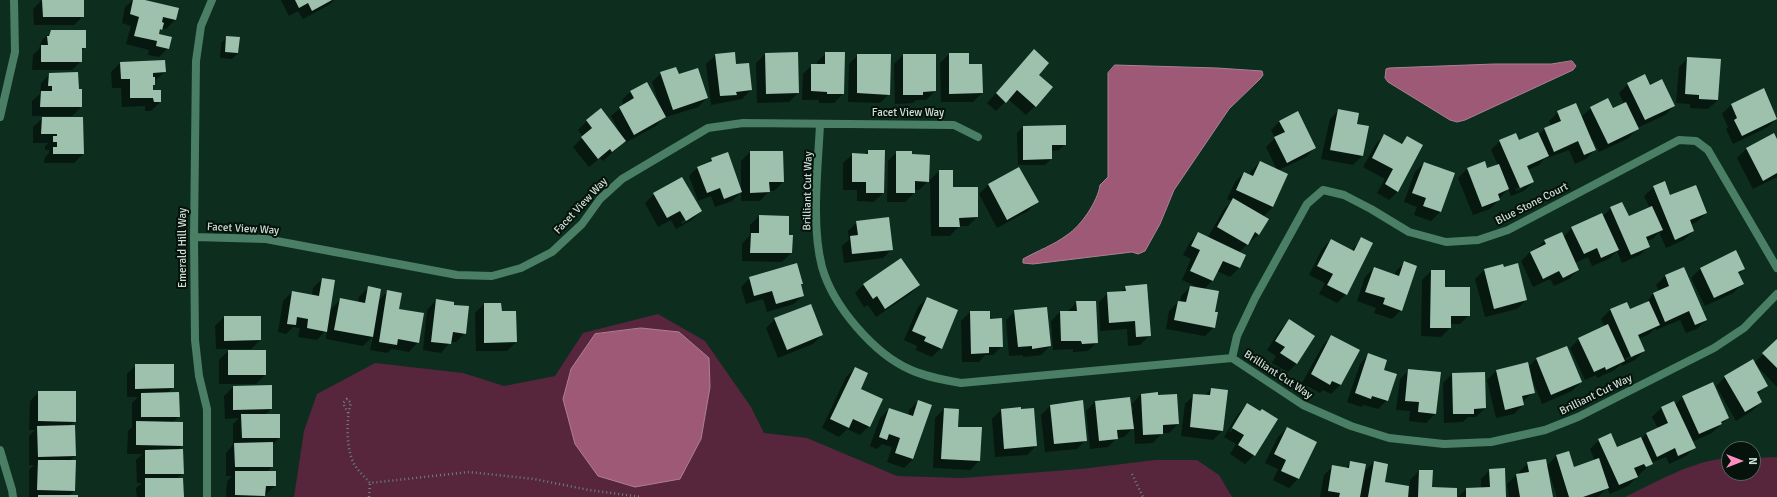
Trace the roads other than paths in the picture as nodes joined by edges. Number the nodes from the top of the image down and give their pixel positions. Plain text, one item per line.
1 (14, 0) edge
2 (212, 0) edge
3 (0, 118) edge
4 (820, 124) junction
5 (978, 137) dead end
6 (194, 237) junction
7 (1777, 268) edge
8 (1777, 294) edge
9 (1232, 358) junction
10 (0, 450) edge
11 (12, 497) edge
12 (207, 497) edge

1 - 3 street
2 - 6 street, Emerald Hill Way
4 - 5 street, Facet View Way
4 - 6 street, Facet View Way
4 - 9 street, Brilliant Cut Way
6 - 12 street, Emerald Hill Way
7 - 9 street, Blue Stone Court
8 - 9 street, Brilliant Cut Way
10 - 11 street

